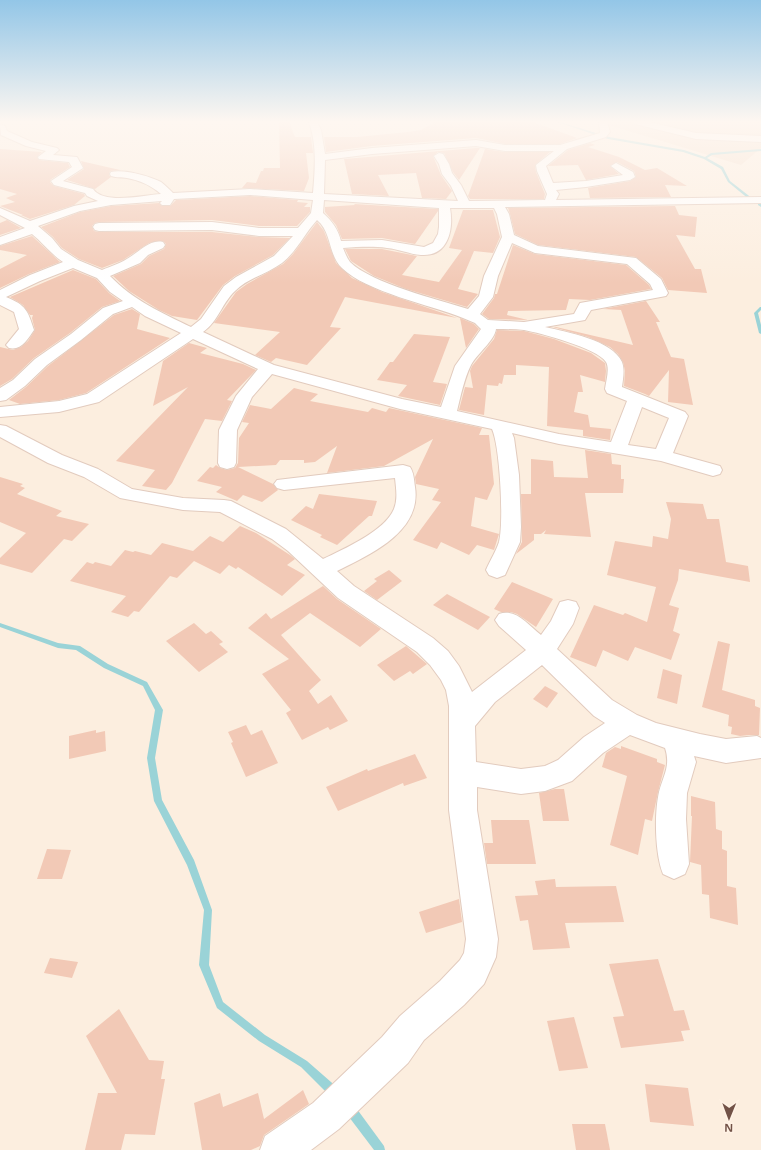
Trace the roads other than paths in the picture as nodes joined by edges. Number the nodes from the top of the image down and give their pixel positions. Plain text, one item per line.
1 (64, 176) edge
2 (131, 176) edge
3 (320, 176) edge
4 (448, 176) edge
5 (544, 176) edge
6 (630, 176) edge
7 (550, 186) junction
8 (170, 196) junction
9 (318, 197) junction
10 (761, 200) edge
11 (111, 202) junction
12 (549, 203) junction
13 (444, 205) junction
14 (465, 205) junction
15 (498, 205) junction
16 (0, 211) edge
17 (317, 214) junction
18 (31, 227) junction
19 (99, 227) dead end
20 (138, 228) junction
21 (301, 232) junction
22 (508, 237) junction
23 (0, 241) edge
24 (159, 245) dead end
25 (336, 245) junction
26 (73, 264) junction
27 (102, 275) junction
28 (0, 295) edge
29 (0, 300) edge
30 (133, 302) junction
31 (471, 315) junction
32 (486, 324) junction
33 (524, 326) junction
34 (190, 332) junction
35 (14, 345) dead end
36 (268, 368) junction
37 (0, 396) edge
38 (636, 399) junction
39 (0, 412) edge
40 (448, 414) junction
41 (499, 425) junction
42 (0, 430) edge
43 (618, 448) junction
44 (663, 456) junction
45 (227, 462) dead end
46 (713, 470) dead end
47 (284, 484) dead end
48 (320, 570) junction
49 (497, 570) dead end
50 (568, 608) dead end
51 (507, 620) dead end
52 (543, 651) junction
53 (462, 723) junction
54 (628, 723) junction
55 (676, 740) junction
56 (757, 748) dead end
57 (462, 772) junction
58 (674, 864) dead end
59 (279, 1150) edge

1 - 11 street
2 - 8 street
3 - 9 street
4 - 14 street
5 - 7 street
6 - 7 street
7 - 12 street
8 - 9 street
8 - 11 street
8 - 20 street
9 - 13 street
9 - 17 street
10 - 12 street
11 - 18 street
12 - 15 street
13 - 14 street
13 - 25 street
14 - 15 street
15 - 22 street
16 - 18 street
17 - 21 street
17 - 25 street
18 - 23 street
18 - 26 street
19 - 20 street
20 - 21 street
21 - 34 street
22 - 31 street
22 - 33 street
24 - 27 street
25 - 31 street
26 - 27 street
26 - 28 street
27 - 30 street
29 - 35 street
30 - 34 street
30 - 37 street
31 - 32 street
32 - 33 street
32 - 40 street
33 - 38 street
34 - 36 street
34 - 39 street
36 - 40 street
36 - 45 street
38 - 43 street
38 - 44 street
40 - 41 street
41 - 43 street
41 - 49 street
42 - 48 street
43 - 44 street
44 - 46 street
47 - 48 street
48 - 53 street
50 - 52 street
51 - 52 street
52 - 53 street
52 - 54 street
53 - 57 street
54 - 55 street
54 - 57 street
55 - 56 street
55 - 58 street
57 - 59 street

